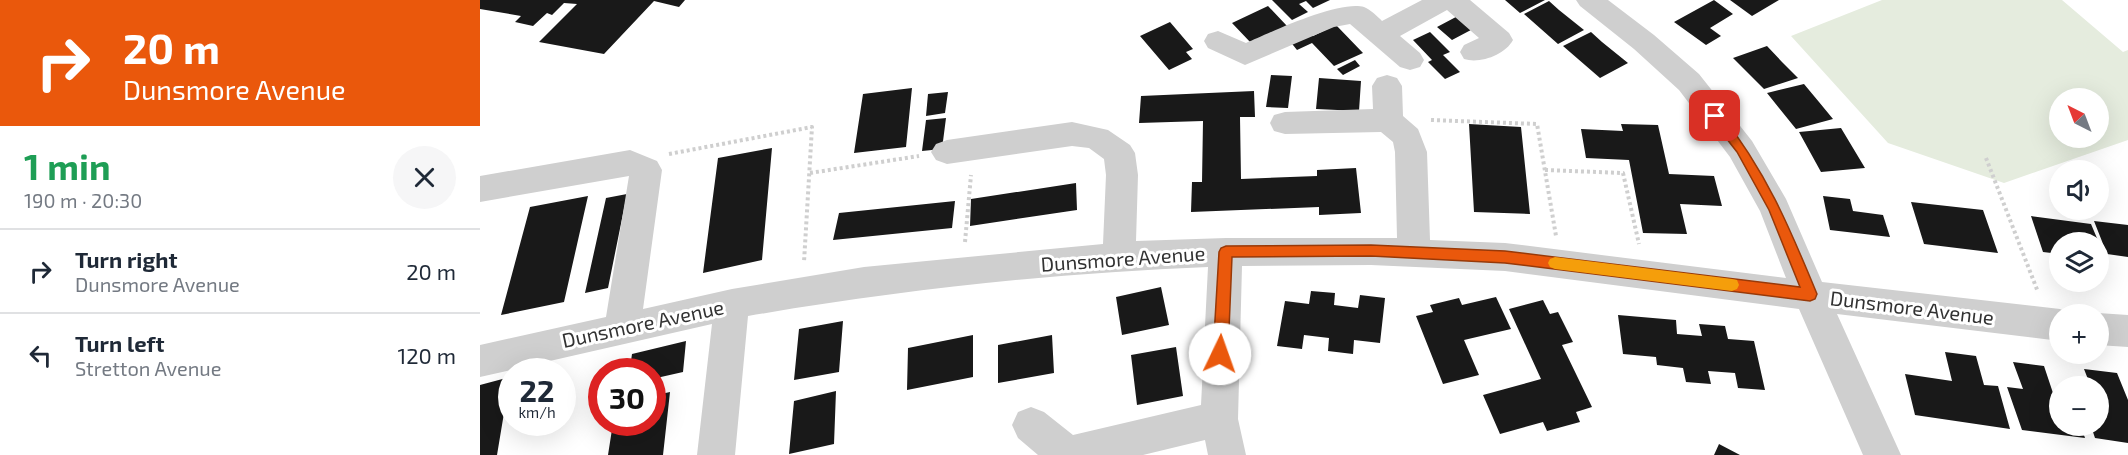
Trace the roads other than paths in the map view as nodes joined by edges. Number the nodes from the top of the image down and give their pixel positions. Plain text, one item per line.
1 (1444, 0) edge
2 (1453, 0) edge
3 (1590, 0) edge
4 (1381, 34) junction
5 (1218, 41) dead end
6 (1474, 52) dead end
7 (1410, 60) dead end
8 (1387, 86) dead end
9 (1388, 120) junction
10 (1285, 123) dead end
11 (960, 151) road end
12 (480, 189) edge
13 (1226, 252) junction
14 (1414, 253) junction
15 (1119, 256) junction
16 (1810, 294) junction
17 (732, 304) junction
18 (2049, 323) edge
19 (622, 329) junction
20 (2109, 330) edge
21 (2128, 331) edge
22 (480, 361) edge
23 (1219, 419) junction
24 (1031, 425) dead end
25 (1068, 454) edge
26 (716, 455) edge
27 (1227, 455) edge
28 (1882, 455) edge

1 - 4 street
2 - 6 street
3 - 16 street
4 - 5 street
4 - 7 street
8 - 9 street
9 - 10 street
9 - 14 street
11 - 15 street
12 - 19 street
13 - 14 street, Dunsmore Avenue
13 - 15 street, Dunsmore Avenue
13 - 23 street
14 - 16 street, Dunsmore Avenue
15 - 17 street, Dunsmore Avenue
16 - 18 street, Dunsmore Avenue
16 - 28 street
17 - 19 street, Dunsmore Avenue
17 - 26 street
19 - 22 street, Dunsmore Avenue
20 - 21 street
23 - 25 street
23 - 27 street
24 - 25 street

